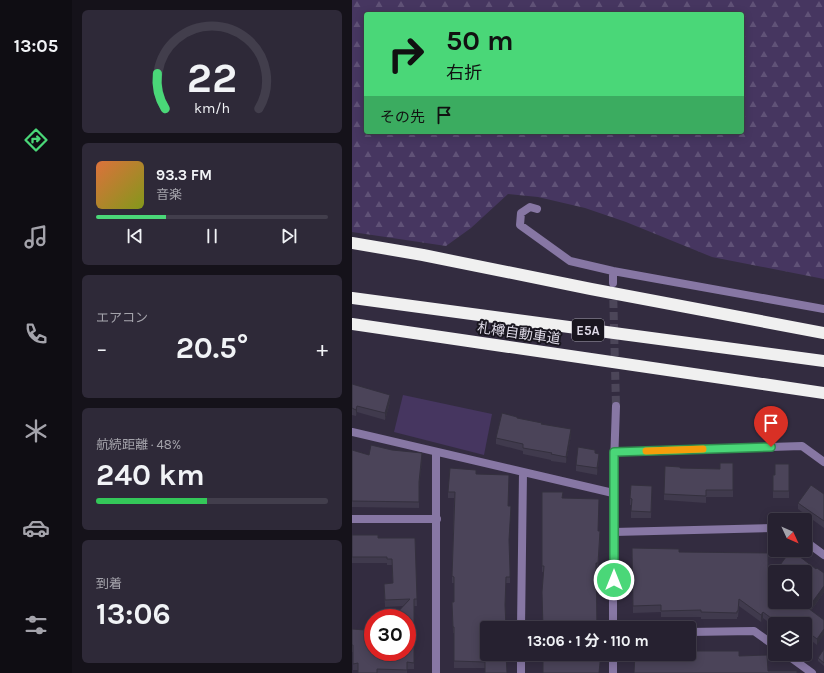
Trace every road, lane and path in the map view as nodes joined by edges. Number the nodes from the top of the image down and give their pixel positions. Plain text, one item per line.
1 (537, 209) dead end
2 (352, 243) edge
3 (613, 271) junction
4 (613, 283) tunnel mouth
5 (352, 298) edge
6 (824, 309) edge
7 (352, 324) edge
8 (824, 333) edge
9 (824, 360) edge
10 (824, 393) edge
11 (616, 406) tunnel mouth
12 (352, 432) edge
13 (436, 452) junction
14 (614, 452) junction
15 (824, 462) edge
16 (523, 472) junction
17 (613, 493) junction
18 (352, 519) edge
19 (437, 519) junction
20 (768, 528) edge
21 (614, 532) junction
22 (812, 546) edge
23 (824, 555) edge
24 (521, 621) edge
25 (613, 621) edge
26 (696, 632) edge
27 (768, 641) edge
28 (521, 661) edge
29 (613, 661) edge
30 (796, 661) edge
31 (436, 673) edge
32 (521, 673) edge
33 (613, 673) edge
34 (812, 673) edge

1 - 3 street
2 - 8 highway
3 - 4 street
3 - 6 street
5 - 9 highway, 札樽自動車道 / E5A
7 - 10 highway, 札樽自動車道 / E5A
11 - 14 street
12 - 13 street
13 - 16 street
13 - 19 street
14 - 15 street
14 - 17 street
16 - 17 street
16 - 24 street
17 - 21 street
18 - 19 street
19 - 31 street
20 - 21 street
21 - 25 street
22 - 23 street
26 - 27 street
28 - 32 street
29 - 33 street
30 - 34 street

